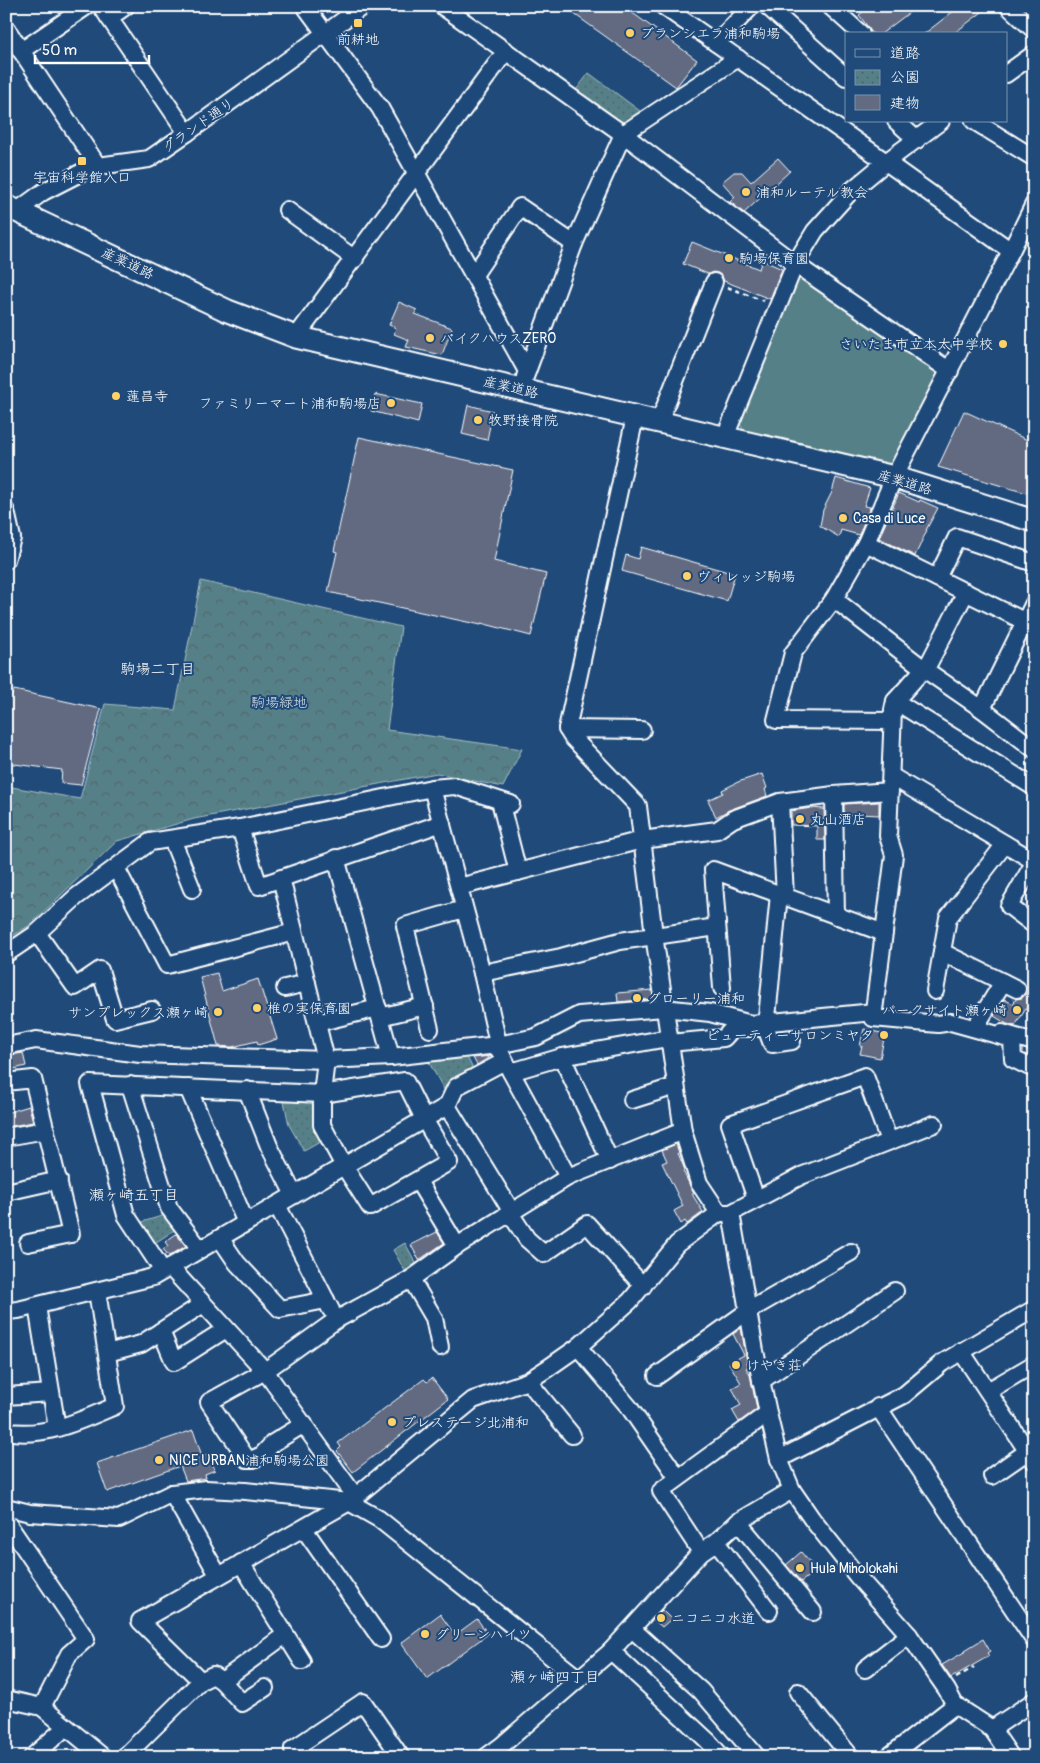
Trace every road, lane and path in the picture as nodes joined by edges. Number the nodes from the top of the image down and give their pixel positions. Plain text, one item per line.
1 (87, 6) edge
2 (126, 6) edge
3 (305, 6) edge
4 (363, 6) edge
5 (442, 6) edge
6 (664, 6) edge
7 (752, 6) edge
8 (767, 6) edge
9 (1008, 6) edge
10 (840, 9) edge
11 (105, 12) edge
12 (6, 28) edge
13 (1034, 30) edge
14 (859, 32) edge
15 (325, 34) junction
16 (716, 43) junction
17 (21, 51) junction
18 (506, 51) junction
19 (1034, 54) edge
20 (738, 58) junction
21 (1008, 73) edge
22 (845, 76) edge
23 (897, 122) edge
24 (940, 122) edge
25 (976, 122) edge
26 (187, 133) junction
27 (623, 134) junction
28 (917, 140) junction
29 (1034, 158) edge
30 (886, 162) junction
31 (98, 166) junction
32 (417, 173) junction
33 (6, 174) edge
34 (10, 184) dead end
35 (1034, 204) edge
36 (12, 208) edge
37 (287, 210) dead end
38 (574, 244) junction
39 (1011, 251) junction
40 (355, 259) junction
41 (795, 264) junction
42 (474, 275) junction
43 (714, 282) joint
44 (778, 306) junction
45 (296, 337) junction
46 (950, 371) junction
47 (524, 380) junction
48 (636, 417) junction
49 (659, 422) junction
50 (725, 437) junction
51 (894, 477) junction
52 (6, 511) edge
53 (1034, 521) edge
54 (866, 543) junction
55 (6, 560) edge
56 (1034, 563) edge
57 (937, 578) junction
58 (966, 592) junction
59 (834, 599) junction
60 (1034, 604) edge
61 (1029, 624) edge
62 (924, 669) junction
63 (895, 701) junction
64 (982, 709) junction
65 (892, 721) junction
66 (566, 729) junction
67 (642, 730) dead end
68 (1034, 749) edge
69 (891, 783) junction
70 (1034, 785) edge
71 (432, 788) junction
72 (834, 795) junction
73 (780, 802) junction
74 (442, 823) junction
75 (240, 828) junction
76 (172, 839) junction
77 (642, 840) junction
78 (1005, 844) junction
79 (336, 858) junction
80 (1034, 862) edge
81 (116, 868) junction
82 (518, 872) junction
83 (280, 878) junction
84 (459, 887) junction
85 (192, 889) dead end
86 (782, 895) junction
87 (464, 909) junction
88 (836, 916) junction
89 (1034, 926) edge
90 (717, 927) junction
91 (294, 932) junction
92 (37, 933) junction
93 (884, 933) junction
94 (654, 935) junction
95 (942, 952) junction
96 (6, 954) edge
97 (482, 973) junction
98 (307, 983) junction
99 (285, 988) dead end
100 (722, 988) dead end
101 (935, 991) dead end
102 (425, 1006) junction
103 (664, 1008) junction
104 (152, 1010) dead end
105 (379, 1012) junction
106 (874, 1015) junction
107 (317, 1023) junction
108 (767, 1025) junction
109 (976, 1026) junction
110 (430, 1029) dead end
111 (668, 1041) junction
112 (792, 1041) dead end
113 (1034, 1042) edge
114 (498, 1045) junction
115 (6, 1046) edge
116 (391, 1057) junction
117 (562, 1057) junction
118 (326, 1060) junction
119 (508, 1067) junction
120 (1034, 1068) edge
121 (6, 1082) edge
122 (130, 1085) junction
123 (676, 1086) junction
124 (188, 1088) junction
125 (247, 1090) junction
126 (322, 1094) junction
127 (632, 1100) dead end
128 (447, 1106) junction
129 (424, 1119) junction
130 (934, 1124) dead end
131 (46, 1130) junction
132 (683, 1131) junction
133 (6, 1136) edge
134 (889, 1141) junction
135 (610, 1161) junction
136 (344, 1166) junction
137 (568, 1177) junction
138 (59, 1180) junction
139 (418, 1180) junction
140 (6, 1192) edge
141 (294, 1195) junction
142 (756, 1199) junction
143 (277, 1205) junction
144 (511, 1212) junction
145 (725, 1213) junction
146 (246, 1223) junction
147 (220, 1238) junction
148 (28, 1243) dead end
149 (457, 1246) junction
150 (200, 1249) junction
151 (851, 1252) dead end
152 (166, 1269) junction
153 (411, 1279) junction
154 (643, 1286) junction
155 (97, 1291) junction
156 (895, 1291) dead end
157 (326, 1300) junction
158 (203, 1304) junction
159 (37, 1306) junction
160 (1034, 1309) edge
161 (6, 1311) edge
162 (748, 1311) junction
163 (336, 1320) junction
164 (226, 1329) junction
165 (161, 1331) junction
166 (440, 1346) dead end
167 (578, 1347) junction
168 (107, 1352) junction
169 (961, 1352) junction
170 (1034, 1364) edge
171 (265, 1371) junction
172 (657, 1376) dead end
173 (528, 1381) junction
174 (761, 1381) junction
175 (988, 1391) junction
176 (51, 1393) junction
177 (6, 1396) edge
178 (878, 1407) junction
179 (768, 1413) junction
180 (304, 1424) junction
181 (57, 1428) junction
182 (6, 1431) edge
183 (572, 1435) dead end
184 (1031, 1456) edge
185 (779, 1459) junction
186 (992, 1476) dead end
187 (678, 1478) junction
188 (792, 1490) junction
189 (172, 1492) junction
190 (352, 1499) junction
191 (6, 1507) edge
192 (6, 1521) edge
193 (738, 1522) junction
194 (304, 1529) junction
195 (716, 1542) junction
196 (701, 1552) junction
197 (241, 1563) junction
198 (218, 1575) junction
199 (769, 1611) dead end
200 (813, 1612) dead end
201 (632, 1629) junction
202 (285, 1635) junction
203 (909, 1635) junction
204 (381, 1640) dead end
205 (1034, 1640) edge
206 (611, 1651) junction
207 (302, 1661) dead end
208 (974, 1667) dead end
209 (866, 1669) dead end
210 (579, 1679) junction
211 (201, 1681) junction
212 (222, 1681) junction
213 (944, 1686) junction
214 (265, 1688) dead end
215 (798, 1692) dead end
216 (6, 1699) edge
217 (1034, 1701) edge
218 (955, 1705) junction
219 (42, 1707) junction
220 (66, 1727) junction
221 (992, 1729) junction
222 (506, 1752) edge
223 (899, 1754) edge
224 (32, 1757) edge
225 (103, 1757) edge
226 (124, 1757) edge
227 (295, 1757) edge
228 (401, 1757) edge
229 (486, 1757) edge
230 (722, 1757) edge
231 (757, 1757) edge
232 (851, 1757) edge
233 (1011, 1757) edge

1 - 17 street
2 - 11 street
3 - 15 street
4 - 15 street, グランド通り
5 - 18 street
6 - 16 street
7 - 16 street
8 - 22 street
9 - 13 street
10 - 14 street
11 - 26 street
12 - 17 street
15 - 26 street, グランド通り
15 - 32 street
16 - 20 street
17 - 31 street
18 - 27 street
18 - 32 street
19 - 21 street
20 - 27 street
20 - 30 street
23 - 28 street
24 - 28 street
25 - 29 street
26 - 31 street, グランド通り
27 - 38 street
27 - 41 street
28 - 30 street
30 - 39 street
30 - 41 street
31 - 36 street, グランド通り
32 - 40 street
32 - 42 street
33 - 34 path
35 - 39 street
36 - 45 main road, 産業道路
37 - 40 street
38 - 42 street
38 - 47 street
39 - 46 street
40 - 45 street
41 - 44 street
41 - 46 street
42 - 47 street
43 - 44 path
43 - 49 street
44 - 50 street
45 - 47 main road, 産業道路
46 - 51 street
47 - 48 main road, 産業道路
48 - 49 main road, 産業道路
48 - 66 street
49 - 50 main road, 産業道路
50 - 51 main road, 産業道路
51 - 53 main road, 産業道路
51 - 54 street
52 - 55 street
54 - 57 street
54 - 59 street
56 - 57 street
57 - 58 street
58 - 61 street
58 - 62 street
59 - 62 street
59 - 65 street
60 - 61 street
61 - 64 street
62 - 63 street
62 - 64 street
63 - 65 street
63 - 70 street
64 - 68 street
65 - 69 street
66 - 67 street
66 - 77 street
69 - 72 street
69 - 78 street
69 - 93 street
71 - 74 street
71 - 75 street
71 - 82 street
72 - 73 street
72 - 88 street
73 - 77 street
73 - 86 street
74 - 79 street
74 - 84 street
75 - 76 street
75 - 83 street
76 - 81 street
76 - 85 street
77 - 82 street
77 - 94 street
78 - 80 street
78 - 95 street
79 - 83 street
79 - 105 street
80 - 89 street
81 - 91 street
81 - 92 street
82 - 84 street
83 - 91 street
84 - 87 street
86 - 88 street
86 - 90 street
86 - 108 street
87 - 97 street
87 - 102 street
88 - 93 street
90 - 94 street
90 - 100 street
91 - 98 street
92 - 96 street
92 - 104 street
93 - 106 street
94 - 97 street
94 - 103 street
95 - 101 street
95 - 109 street
97 - 114 street
98 - 99 street
98 - 107 street
102 - 105 street
102 - 110 street
103 - 108 street
103 - 111 street
103 - 114 street
105 - 107 street
105 - 116 street
106 - 108 street
106 - 109 street
106 - 120 street
107 - 118 street
108 - 111 street
108 - 112 street
109 - 113 street
111 - 117 street
111 - 123 street
114 - 116 street
114 - 119 street
115 - 118 street
116 - 118 street
117 - 119 street
117 - 135 street
118 - 126 street
119 - 128 street
119 - 137 street
121 - 131 street
122 - 124 street
122 - 150 street
122 - 152 street
123 - 127 street
123 - 132 street
124 - 125 street
124 - 146 street
125 - 126 street
125 - 141 street
126 - 129 street
126 - 136 street
128 - 129 street
128 - 144 street
129 - 136 street
129 - 139 street
130 - 134 street
131 - 133 street
131 - 138 street
132 - 135 street
132 - 145 street
134 - 142 street
134 - 142 street
135 - 137 street
136 - 139 street
136 - 141 street
137 - 144 street
138 - 140 street
138 - 148 street
139 - 149 street
141 - 143 street
142 - 145 street
143 - 146 street
143 - 157 street
144 - 149 street
144 - 154 street
145 - 154 street
145 - 162 street
146 - 147 street
147 - 150 street
147 - 157 street
149 - 153 street
150 - 152 street
151 - 162 street
152 - 155 street
152 - 158 street
153 - 163 street
153 - 166 street
154 - 167 street
155 - 159 street
155 - 168 street
156 - 174 street
157 - 163 street
158 - 164 street
158 - 165 street
159 - 161 street
159 - 176 street
160 - 169 street
162 - 172 street
162 - 174 street
163 - 171 street
164 - 165 street
164 - 171 street
165 - 168 street
167 - 173 street
167 - 187 street
168 - 181 street
169 - 175 street
169 - 178 street
170 - 175 street
171 - 180 street
171 - 180 street
173 - 183 street
173 - 190 street
174 - 179 street
175 - 184 street
176 - 177 street
176 - 181 street
178 - 185 street
178 - 205 street
179 - 185 street
179 - 187 street
180 - 190 street
181 - 182 street
184 - 186 street
185 - 188 street
187 - 196 street
188 - 193 street
188 - 203 street
189 - 190 street
189 - 191 street
189 - 198 street
190 - 194 street
190 - 210 street
192 - 219 street
193 - 195 street
193 - 200 street
194 - 197 street
194 - 204 street
195 - 196 street
195 - 199 street
196 - 201 street
197 - 198 street
197 - 202 street
198 - 211 street
201 - 206 street
201 - 231 street
202 - 207 street
202 - 212 street
203 - 209 street
203 - 213 street
206 - 210 street
206 - 230 street
208 - 213 path
210 - 222 street
211 - 212 street
211 - 226 street
212 - 214 street
213 - 218 street
215 - 232 street
216 - 219 street
217 - 221 street
218 - 221 street
218 - 223 street
219 - 220 street
220 - 224 street
220 - 225 street
221 - 233 street
222 - 229 street
227 - 228 street

